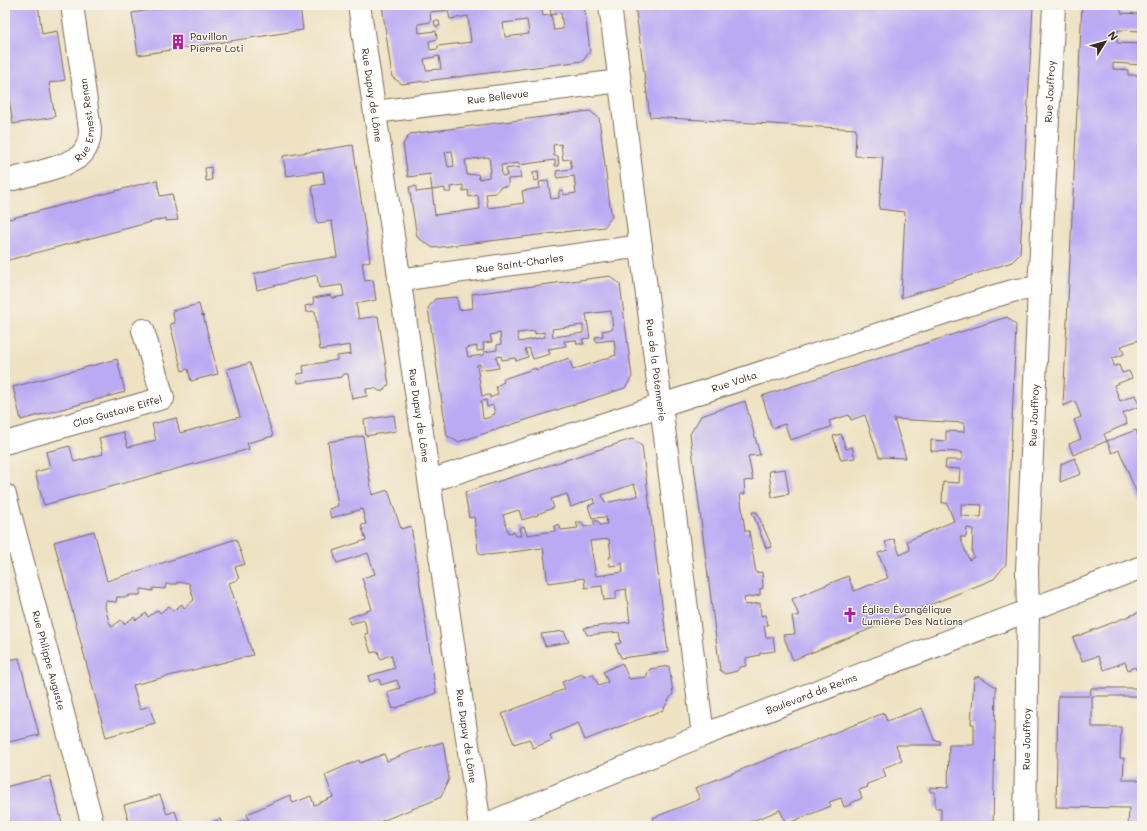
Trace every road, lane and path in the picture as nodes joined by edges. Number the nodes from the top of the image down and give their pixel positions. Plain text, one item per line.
1 (72, 5) edge
2 (359, 5) edge
3 (610, 5) edge
4 (1054, 5) edge
5 (620, 81) junction
6 (375, 112) junction
7 (5, 181) edge
8 (641, 246) junction
9 (400, 280) junction
10 (1039, 288) junction
11 (143, 330) dead end
12 (660, 405) junction
13 (5, 443) edge
14 (430, 480) junction
15 (5, 496) edge
16 (1142, 567) edge
17 (1028, 610) junction
18 (703, 735) junction
19 (92, 826) edge
20 (481, 826) edge
21 (1025, 826) edge

1 - 7 street, Rue Ernest Renan
2 - 6 street, Rue Dupuy de Lôme
3 - 5 street, Rue de la Potennerie
4 - 10 street, Rue Jouffroy
5 - 6 street, Rue Bellevue
5 - 8 street, Rue de la Potennerie
6 - 9 street, Rue Dupuy de Lôme
8 - 9 street, Rue Saint-Charles
8 - 12 street, Rue de la Potennerie
9 - 14 street, Rue Dupuy de Lôme
10 - 12 street, Rue Volta
10 - 17 street, Rue Jouffroy
11 - 13 street, Clos Gustave Eiffel
12 - 14 street, Rue Volta
12 - 18 street, Rue de la Potennerie
14 - 20 street, Rue Dupuy de Lôme
15 - 19 street, Rue Philippe Auguste
16 - 17 street, Boulevard de Reims
17 - 18 street, Boulevard de Reims
17 - 21 street, Rue Jouffroy
18 - 20 street, Boulevard de Reims

